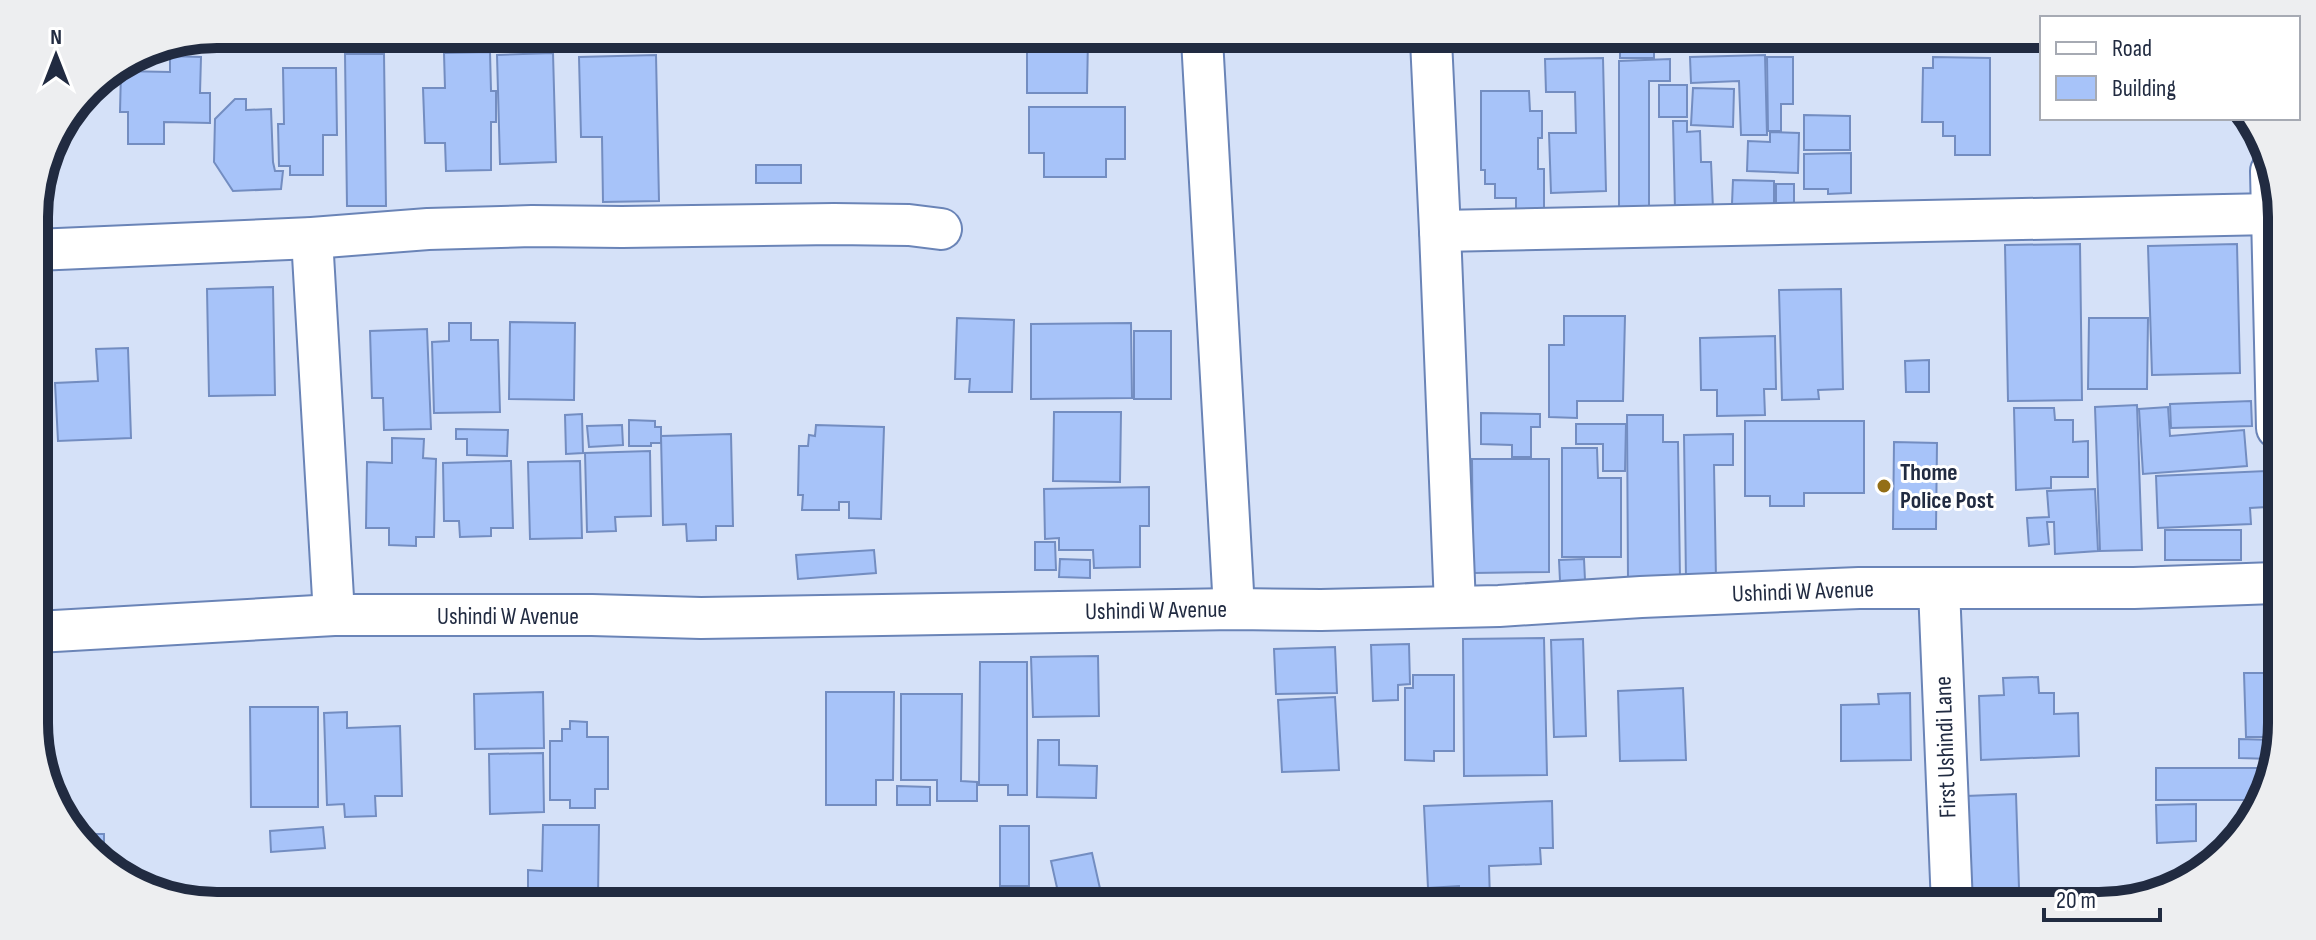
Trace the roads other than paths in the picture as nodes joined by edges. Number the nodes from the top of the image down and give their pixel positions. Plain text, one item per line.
1 (1203, 48) edge
2 (1431, 48) edge
3 (2268, 214) edge
4 (941, 229) dead end
5 (1440, 231) junction
6 (312, 238) junction
7 (48, 249) edge
8 (2268, 583) edge
9 (1939, 588) junction
10 (1455, 606) junction
11 (1234, 609) junction
12 (334, 615) junction
13 (48, 631) edge
14 (1951, 892) edge

1 - 11 street
2 - 5 street
3 - 5 street
4 - 6 street
5 - 10 street
6 - 7 street
6 - 12 street
8 - 9 street, Ushindi W Avenue
9 - 10 street, Ushindi W Avenue
9 - 14 street, First Ushindi Lane
10 - 11 street, Ushindi W Avenue
11 - 12 street, Ushindi W Avenue
12 - 13 street, Ushindi W Avenue

